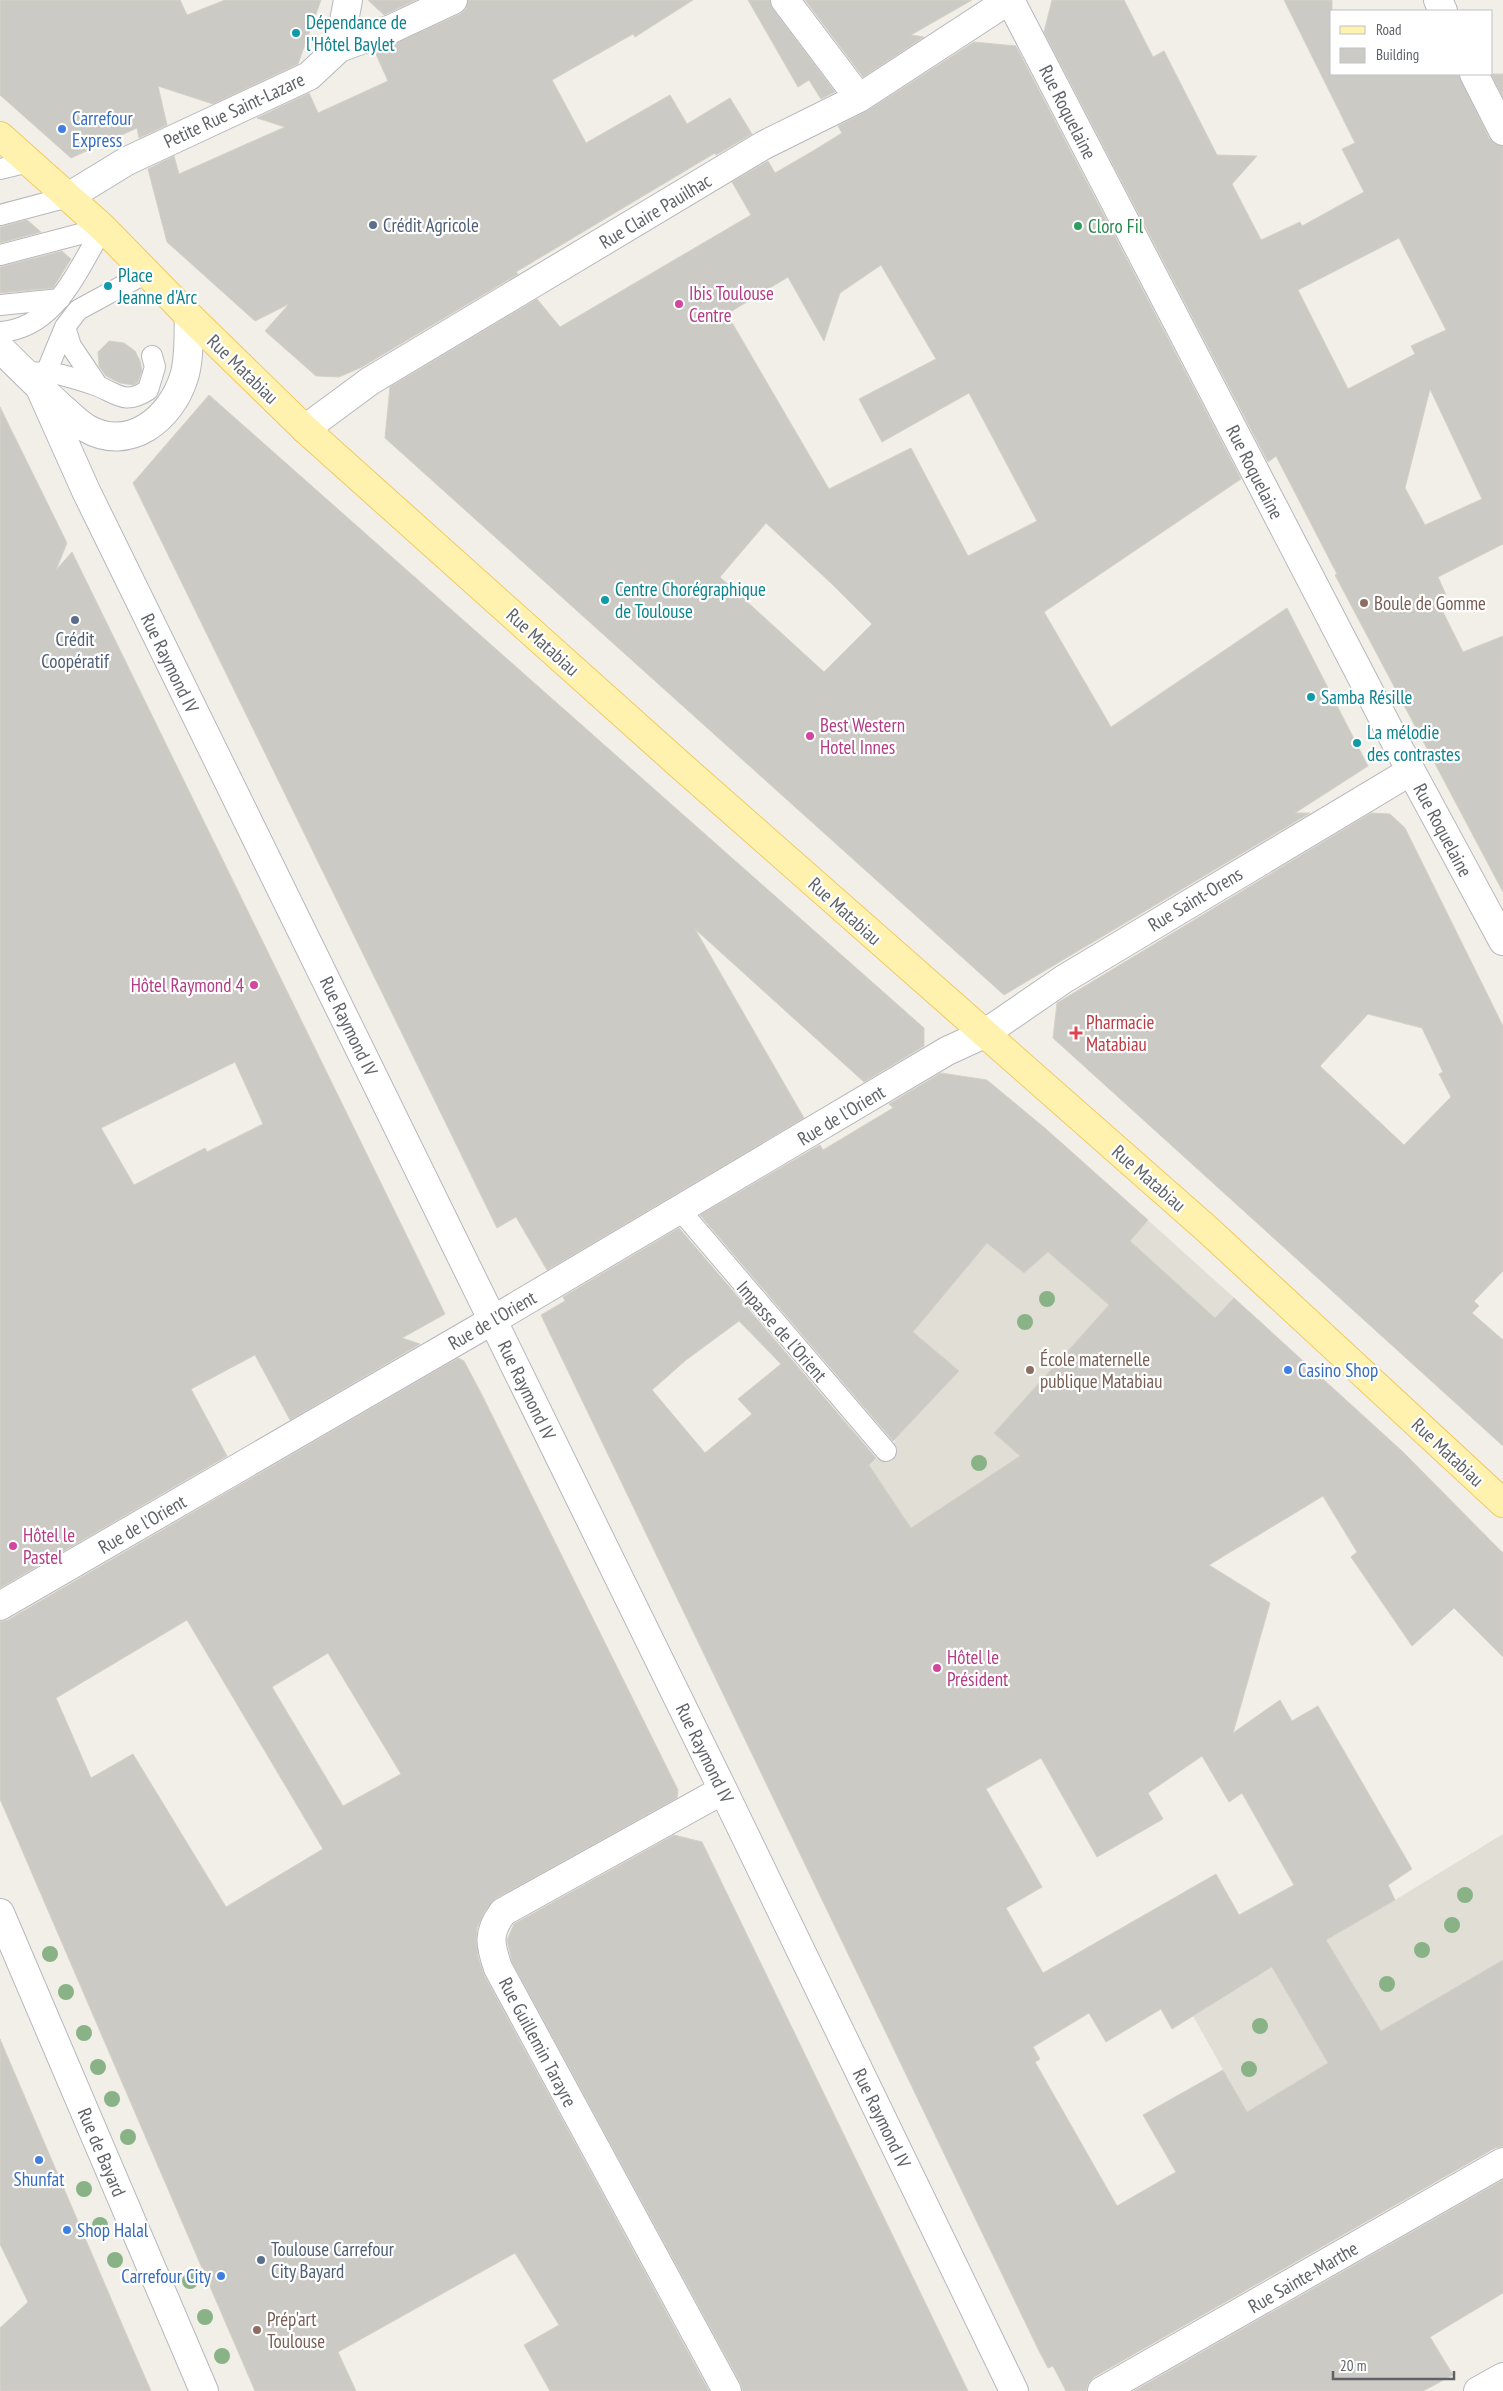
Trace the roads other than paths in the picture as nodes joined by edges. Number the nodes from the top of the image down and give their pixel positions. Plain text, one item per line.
1 (348, 0) edge
2 (454, 0) edge
3 (786, 0) edge
4 (1009, 0) edge
5 (339, 48) junction
6 (1474, 75) edge
7 (859, 98) junction
8 (1503, 132) edge
9 (0, 136) edge
10 (29, 162) junction
11 (0, 170) edge
12 (68, 197) junction
13 (0, 215) edge
14 (103, 228) junction
15 (0, 255) edge
16 (148, 272) junction
17 (60, 299) junction
18 (0, 305) edge
19 (189, 316) junction
20 (65, 327) junction
21 (0, 332) edge
22 (0, 348) edge
23 (152, 356) dead end
24 (36, 378) junction
25 (98, 386) junction
26 (305, 429) junction
27 (1411, 771) junction
28 (1501, 932) edge
29 (984, 1034) junction
30 (680, 1210) junction
31 (493, 1320) junction
32 (886, 1451) dead end
33 (1503, 1503) edge
34 (0, 1606) edge
35 (723, 1790) junction
36 (0, 1913) edge
37 (1503, 2162) edge
38 (1503, 2377) edge
39 (204, 2391) edge
40 (727, 2391) edge
41 (1014, 2391) edge
42 (1102, 2391) edge
43 (1478, 2391) edge

1 - 5 street
2 - 5 street, Petite Rue Saint-Lazare
3 - 7 street
4 - 7 street, Rue Claire Pauilhac
4 - 27 street, Rue Roquelaine
5 - 12 street, Petite Rue Saint-Lazare
6 - 8 street
7 - 26 street, Rue Claire Pauilhac
9 - 10 main road
10 - 11 lane
10 - 12 main road
12 - 13 lane
12 - 14 main road
14 - 15 lane
14 - 16 main road
14 - 17 lane
16 - 19 main road
16 - 20 lane
17 - 18 lane
17 - 21 lane
19 - 24 street
19 - 26 main road, Rue Matabiau
20 - 24 lane
20 - 25 lane
22 - 24 street
23 - 25 lane
24 - 25 lane
24 - 31 street, Rue Raymond IV
26 - 29 main road, Rue Matabiau
27 - 28 street, Rue Roquelaine
27 - 29 street, Rue Saint-Orens
29 - 30 street, Rue de l'Orient
29 - 33 main road, Rue Matabiau
30 - 31 street, Rue de l'Orient
30 - 32 lane, Impasse de l'Orient
31 - 34 street, Rue de l'Orient
31 - 35 street, Rue Raymond IV
35 - 40 street, Rue Guillemin Tarayre
35 - 41 street, Rue Raymond IV
36 - 39 street, Rue de Bayard
37 - 42 street, Rue Sainte-Marthe
38 - 43 street

